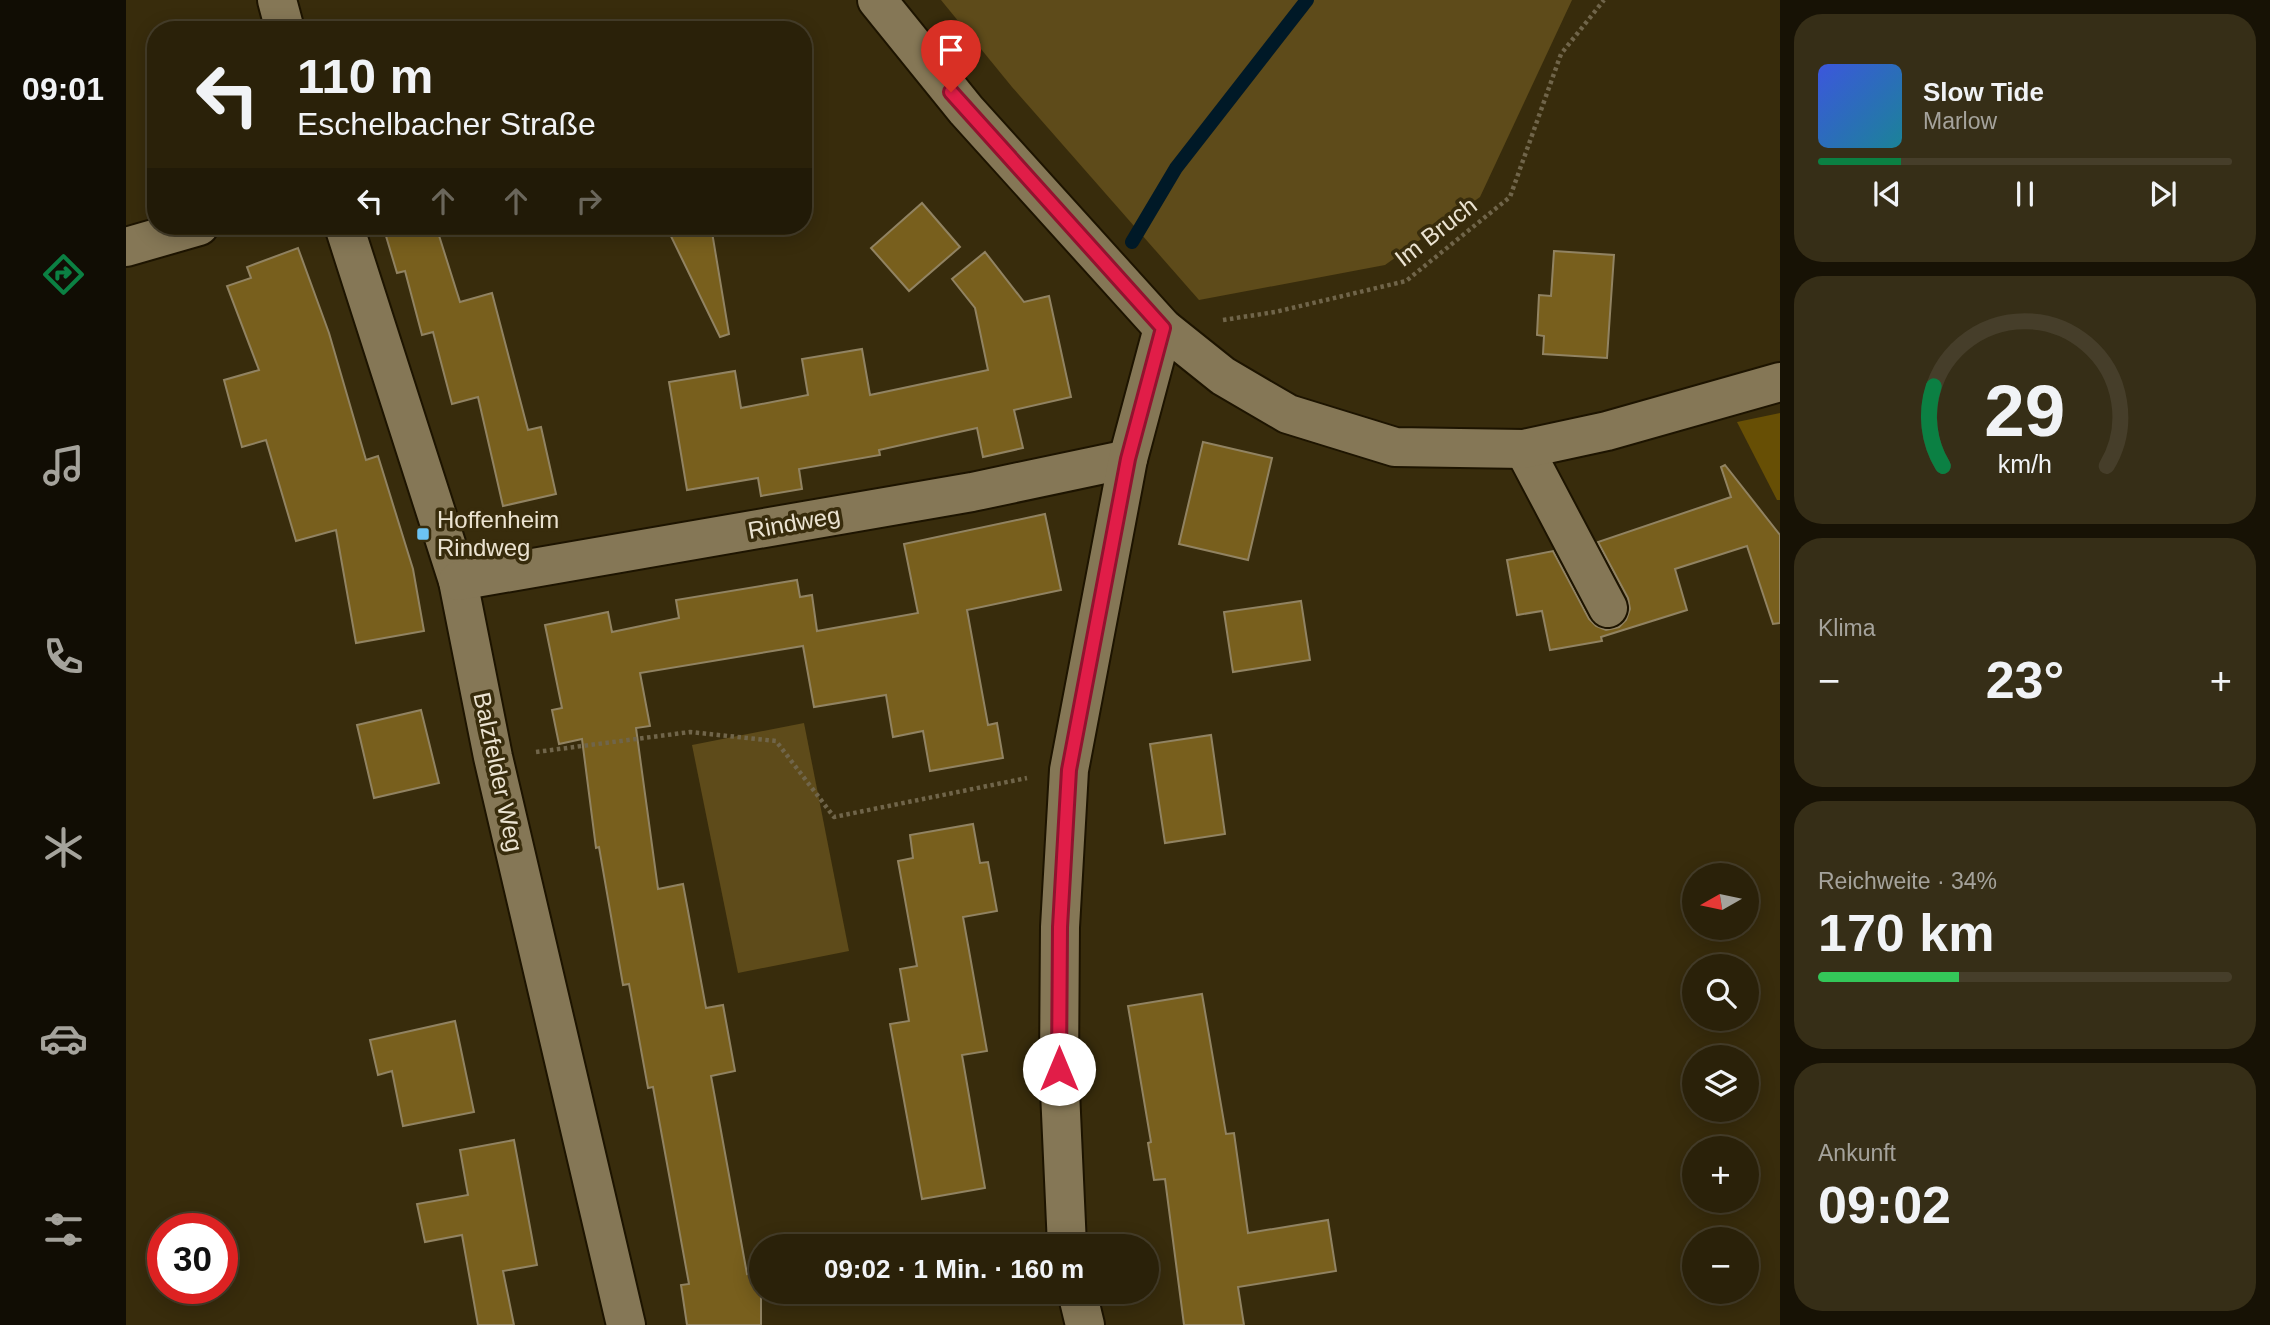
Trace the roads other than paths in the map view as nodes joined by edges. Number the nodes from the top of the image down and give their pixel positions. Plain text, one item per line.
1 (277, 0) edge
2 (877, 0) edge
3 (283, 21) edge
4 (168, 235) edge
5 (347, 235) edge
6 (126, 247) edge
7 (1163, 328) junction
8 (1780, 382) edge
9 (1524, 449) junction
10 (1128, 459) junction
11 (458, 581) junction
12 (1608, 608) dead end
13 (1066, 1234) edge
14 (1080, 1304) edge
15 (626, 1325) edge
16 (1085, 1325) edge

1 - 3 street
2 - 7 street
4 - 6 street
5 - 11 street, Balzfelder Weg
7 - 9 street
7 - 10 street
8 - 9 street
9 - 12 street
10 - 11 street, Rindweg
10 - 13 street
11 - 15 street, Balzfelder Weg
14 - 16 street

